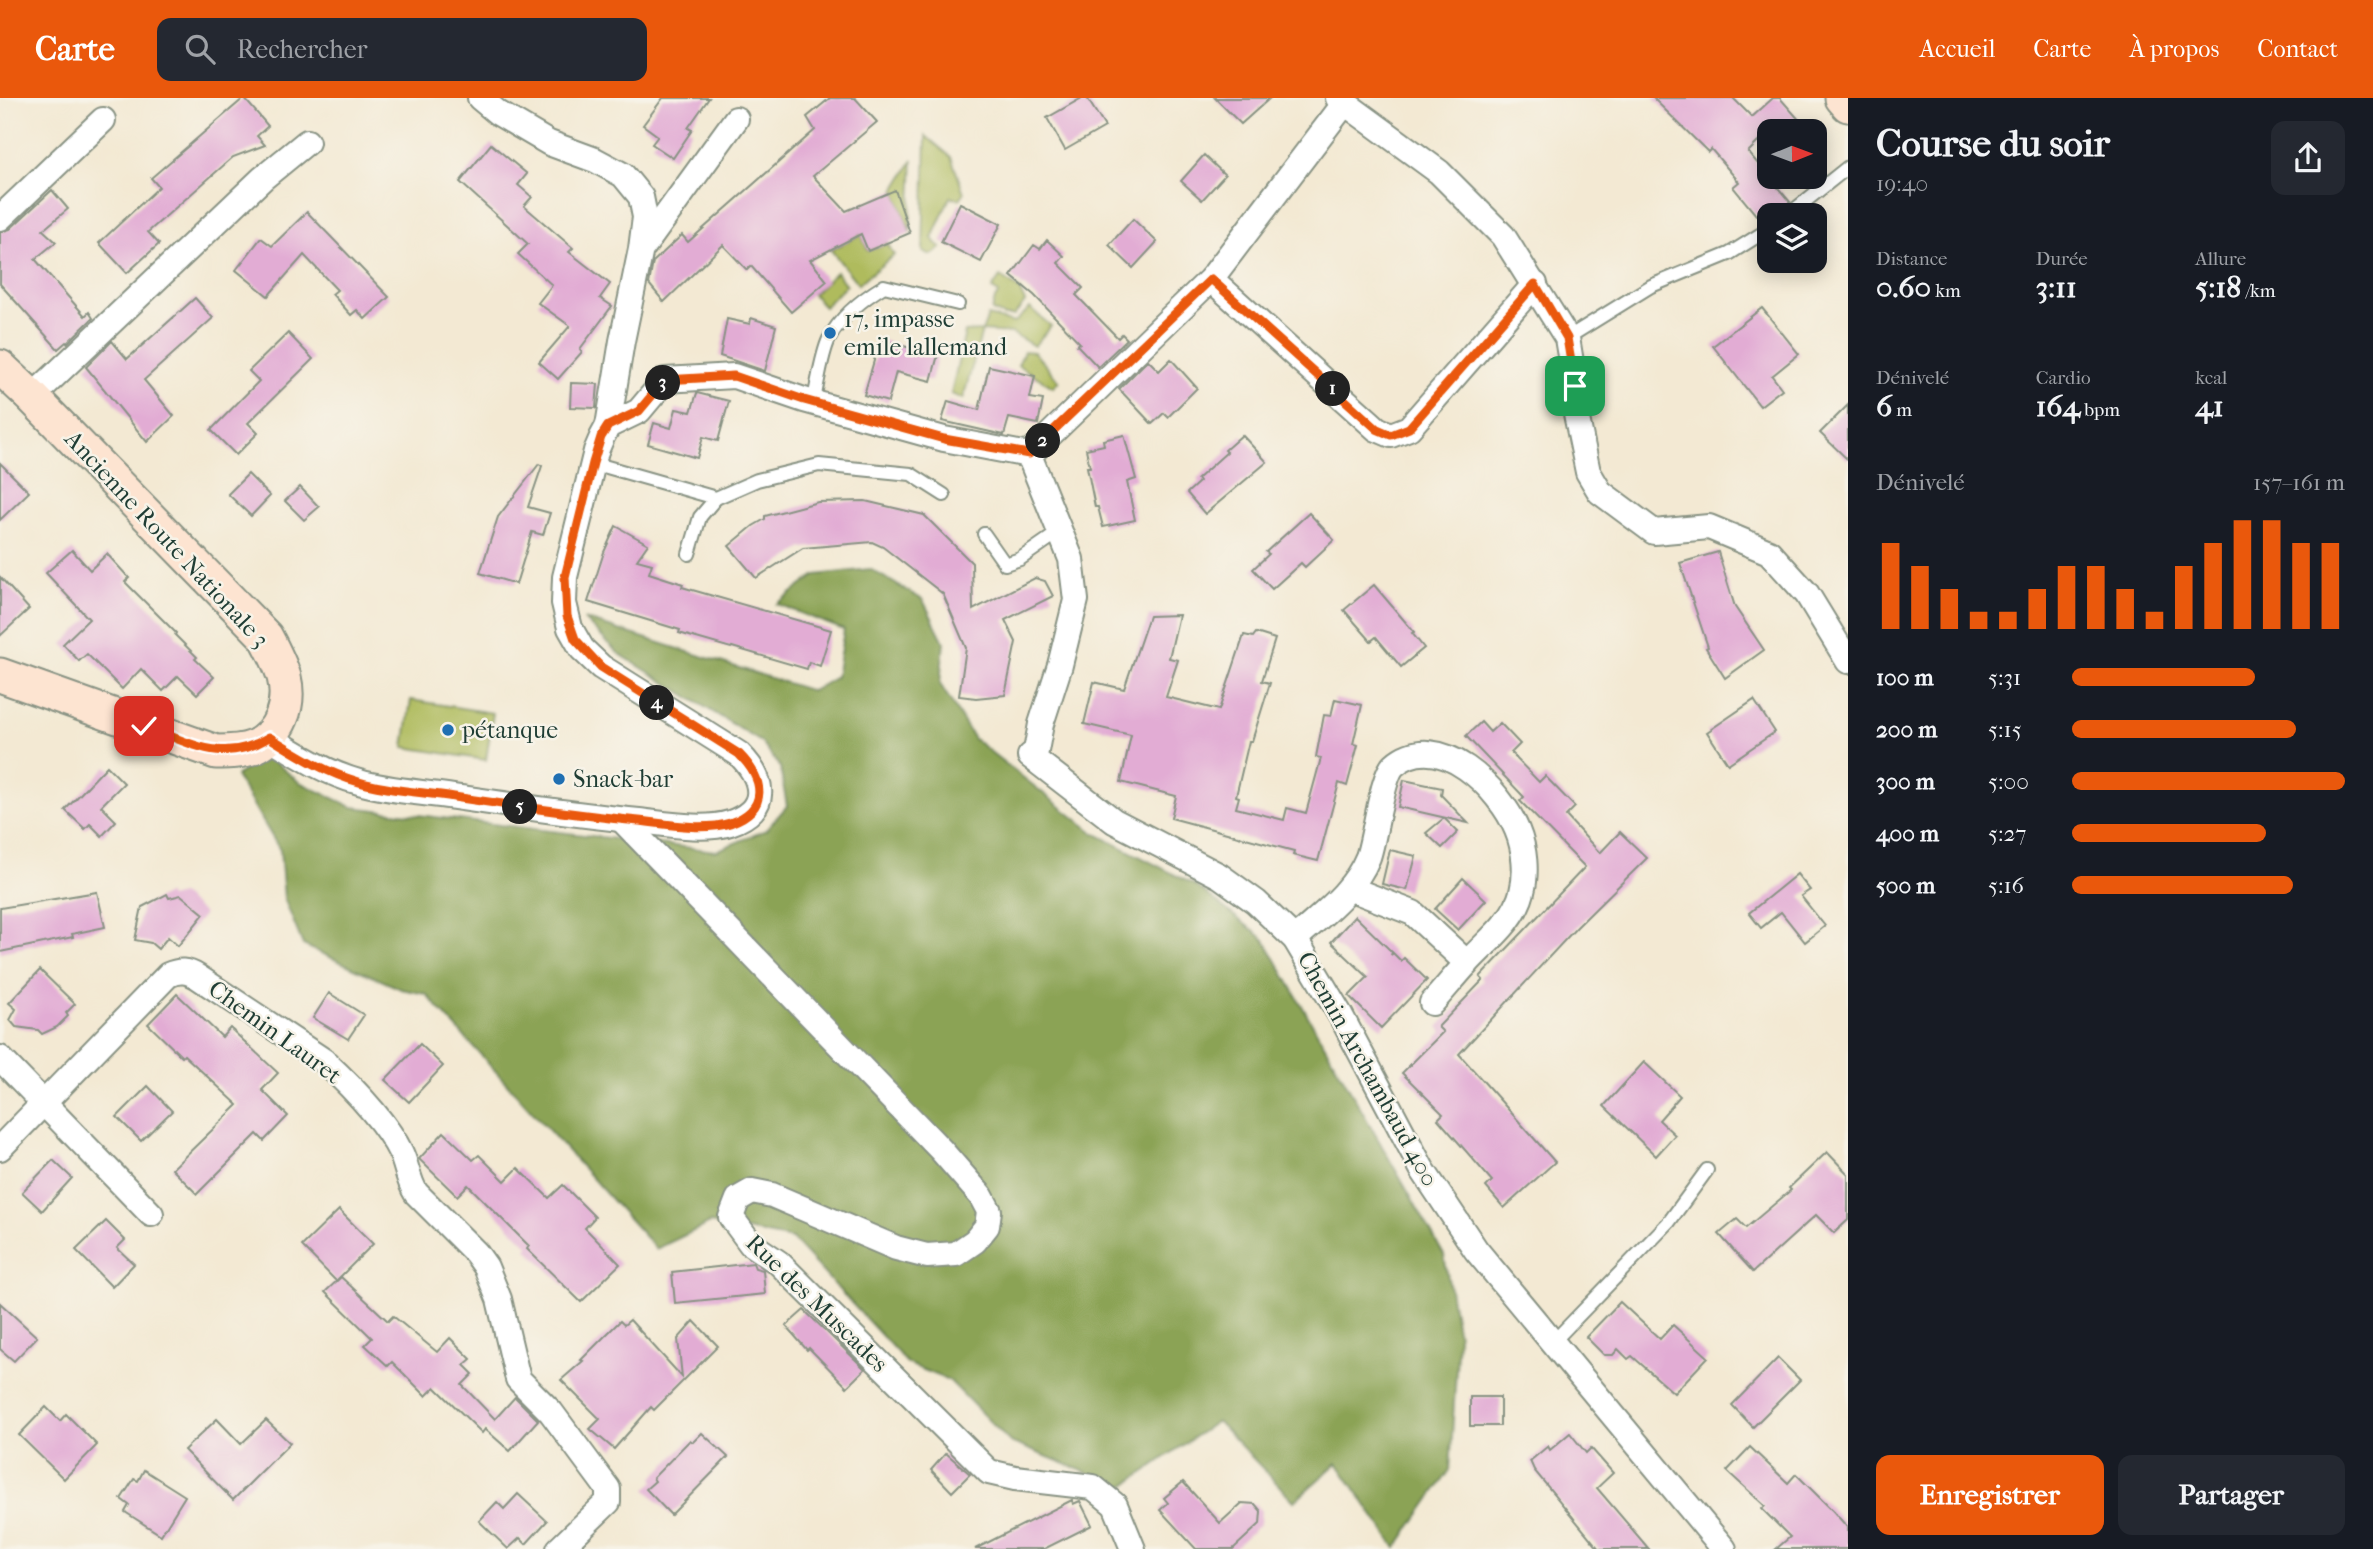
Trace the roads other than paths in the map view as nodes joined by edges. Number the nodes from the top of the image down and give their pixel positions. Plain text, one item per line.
1 (480, 98) edge
2 (1842, 98) edge
3 (1341, 101) edge
4 (1848, 105) edge
5 (736, 119) dead end
6 (103, 120) dead end
7 (307, 142) dead end
8 (1848, 167) edge
9 (1803, 203) edge
10 (0, 218) edge
11 (1757, 236) edge
12 (641, 249) junction
13 (1211, 279) junction
14 (1535, 284) junction
15 (958, 304) dead end
16 (1567, 338) junction
17 (0, 368) edge
18 (32, 397) junction
19 (813, 402) junction
20 (608, 426) junction
21 (1029, 454) junction
22 (593, 463) junction
23 (944, 495) dead end
24 (716, 498) junction
25 (1059, 532) junction
26 (984, 534) dead end
27 (689, 554) dead end
28 (1848, 662) edge
29 (0, 675) edge
30 (269, 737) junction
31 (622, 820) junction
32 (1351, 889) junction
33 (1295, 939) junction
34 (1467, 963) junction
35 (1432, 1003) dead end
36 (0, 1058) edge
37 (44, 1103) junction
38 (0, 1148) edge
39 (1707, 1170) dead end
40 (151, 1214) dead end
41 (1553, 1342) junction
42 (559, 1549) edge
43 (1133, 1549) edge
44 (1724, 1549) edge

1 - 12 street
2 - 4 main road
3 - 13 street
3 - 14 street
5 - 12 street
6 - 10 street
7 - 18 street
8 - 9 lane
11 - 16 lane
12 - 20 street
13 - 14 street
13 - 21 street
14 - 16 street
15 - 19 lane
16 - 28 street
17 - 18 main road, Ancienne Route Nationale 3
18 - 30 main road, Ancienne Route Nationale 3
19 - 20 street
19 - 21 street
20 - 22 street
21 - 25 street, Chemin Archambaud 400
22 - 24 lane
22 - 31 street
23 - 24 lane
24 - 27 lane
25 - 26 lane
25 - 33 street, Chemin Archambaud 400
29 - 30 main road
30 - 31 street
31 - 43 street, Rue des Muscades
32 - 33 street
32 - 34 street
32 - 34 street
33 - 41 street, Chemin Archambaud 400
34 - 35 street
36 - 37 street
37 - 38 street, Chemin Lauret
37 - 40 street
37 - 42 street, Chemin Lauret
39 - 41 lane
41 - 44 street, Chemin Archambaud 400

